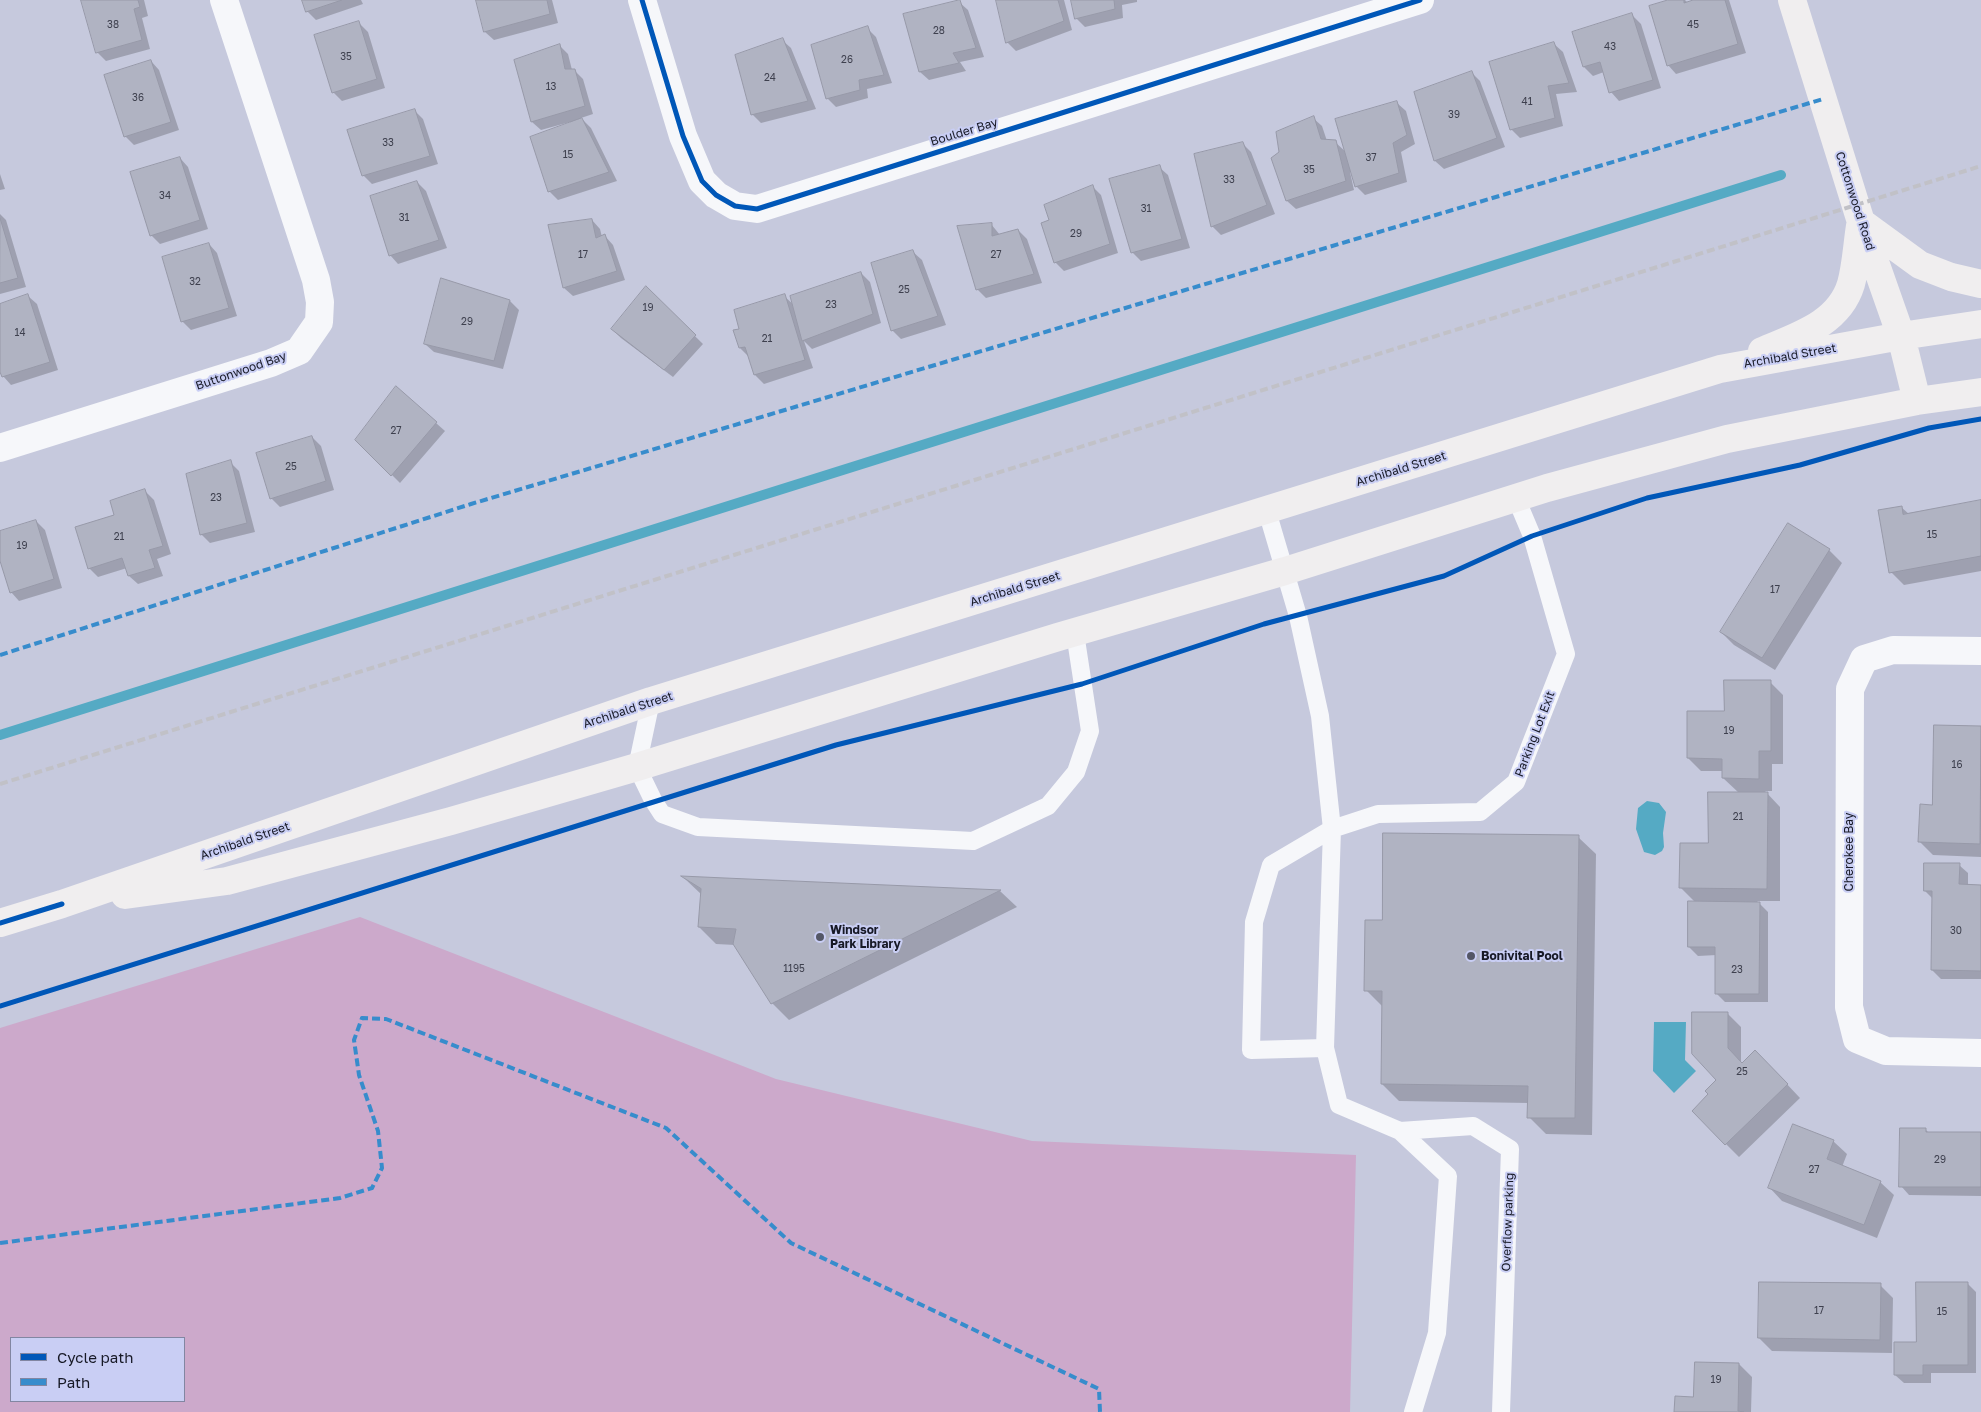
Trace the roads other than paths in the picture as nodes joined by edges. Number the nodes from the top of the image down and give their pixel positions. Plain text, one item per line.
1 (224, 0) edge
2 (642, 0) edge
3 (1420, 0) edge
4 (1792, 0) edge
5 (1861, 222) junction
6 (1981, 284) edge
7 (1981, 324) edge
8 (1901, 336) junction
9 (1720, 369) junction
10 (1981, 392) edge
11 (1917, 401) junction
12 (0, 448) edge
13 (1516, 498) junction
14 (1267, 510) junction
15 (1285, 571) junction
16 (1075, 633) junction
17 (1981, 651) edge
18 (651, 701) junction
19 (637, 767) junction
20 (1332, 830) junction
21 (62, 904) junction
22 (0, 923) edge
23 (1325, 1048) junction
24 (1981, 1053) edge
25 (1400, 1131) junction
26 (1413, 1412) edge
27 (1501, 1412) edge

1 - 12 street, Buttonwood Bay
2 - 3 street, Boulder Bay
4 - 5 main road, Cottonwood Road
5 - 6 main road
5 - 8 main road, Cottonwood Road
5 - 9 main road
7 - 8 main road, Archibald Street
8 - 9 main road, Archibald Street
8 - 11 main road, Cottonwood Road
9 - 14 main road, Archibald Street
10 - 11 main road, Archibald Street
11 - 13 main road, Archibald Street
13 - 15 main road, Archibald Street
13 - 20 lane, Parking Lot Exit
14 - 15 lane
14 - 18 main road, Archibald Street
15 - 16 main road, Archibald Street
15 - 20 lane
16 - 19 main road, Archibald Street
16 - 19 lane
17 - 24 street, Cherokee Bay
18 - 19 lane
18 - 21 main road, Archibald Street
19 - 21 main road, Archibald Street
20 - 23 lane
20 - 23 lane, Parking Lot Exit
21 - 22 main road, Archibald Street
23 - 25 lane, Overflow parking
25 - 26 lane, Overflow parking
25 - 27 lane, Overflow parking

